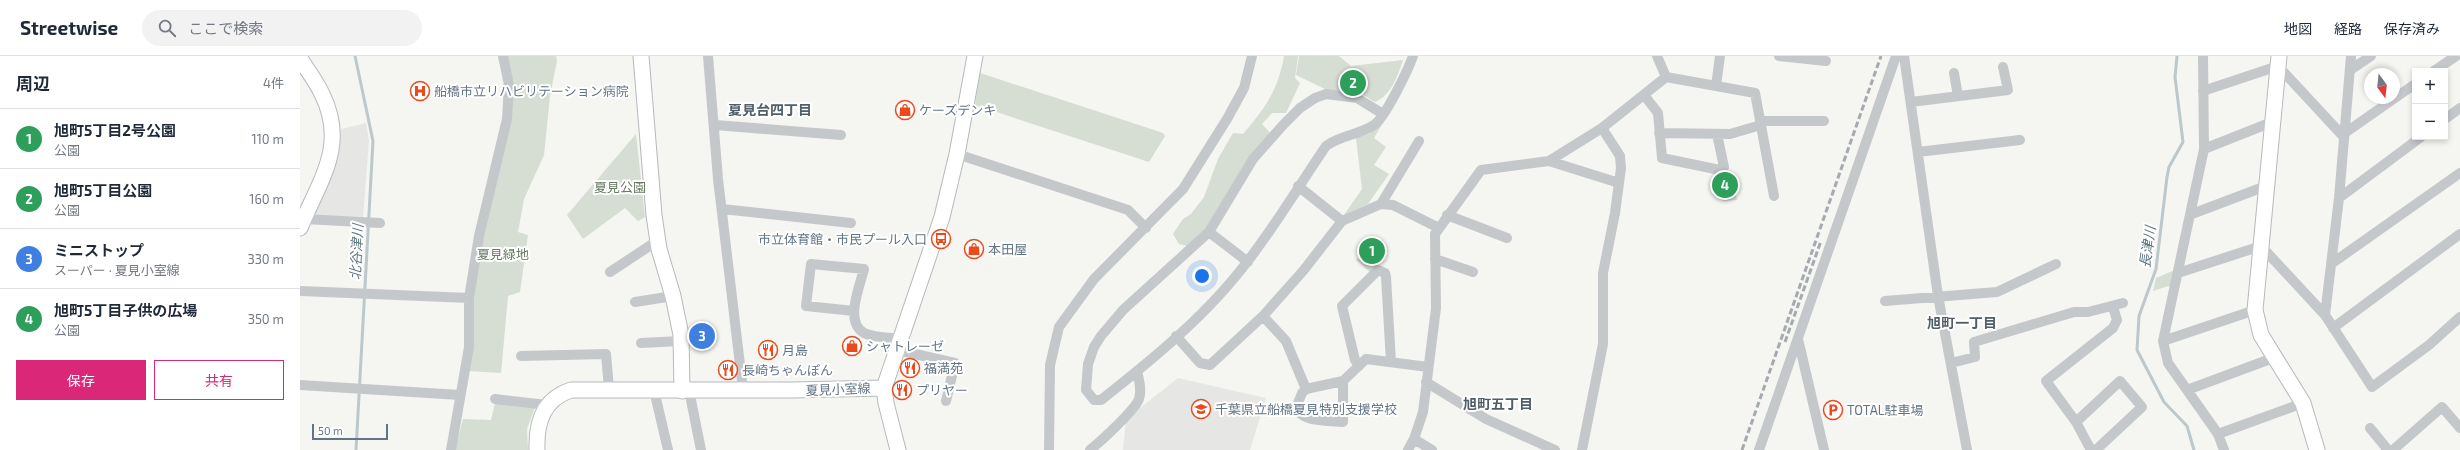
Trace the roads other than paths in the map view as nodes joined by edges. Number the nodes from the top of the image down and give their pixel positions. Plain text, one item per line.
1 (503, 56) edge
2 (641, 56) edge
3 (708, 56) edge
4 (975, 56) edge
5 (1252, 56) edge
6 (1413, 56) edge
7 (1657, 56) edge
8 (1720, 56) edge
9 (1779, 56) edge
10 (1896, 56) edge
11 (1904, 56) edge
12 (2203, 56) edge
13 (2351, 56) edge
14 (2371, 56) edge
15 (2456, 56) edge
16 (300, 58) edge
17 (1826, 61) dead end
18 (2279, 61) edge
19 (2003, 67) dead end
20 (2438, 68) edge
21 (2350, 70) junction
22 (1954, 72) dead end
23 (1666, 77) junction
24 (1716, 86) junction
25 (2412, 86) edge
26 (2203, 90) junction
27 (1644, 95) junction
28 (1958, 96) junction
29 (1911, 102) junction
30 (2460, 108) edge
31 (1383, 114) junction
32 (2448, 117) edge
33 (1824, 121) dead end
34 (2272, 122) junction
35 (1760, 123) junction
36 (714, 126) junction
37 (1602, 128) junction
38 (1659, 133) junction
39 (1716, 134) junction
40 (2342, 135) junction
41 (841, 136) dead end
42 (2020, 140) dead end
43 (2417, 140) edge
44 (1419, 141) dead end
45 (2204, 149) junction
46 (1918, 152) junction
47 (957, 154) junction
48 (1549, 160) junction
49 (2460, 173) edge
50 (1619, 182) junction
51 (1298, 186) junction
52 (2266, 186) junction
53 (1774, 196) dead end
54 (2339, 198) junction
55 (1382, 204) junction
56 (722, 209) junction
57 (1447, 214) junction
58 (2192, 214) junction
59 (1342, 221) junction
60 (302, 223) edge
61 (376, 223) dead end
62 (851, 223) dead end
63 (1146, 228) junction
64 (1438, 228) junction
65 (1209, 232) junction
66 (2460, 234) edge
67 (1507, 238) dead end
68 (657, 241) junction
69 (2261, 246) junction
70 (1435, 259) junction
71 (1248, 262) junction
72 (2056, 264) dead end
73 (2331, 264) junction
74 (610, 272) dead end
75 (1473, 272) dead end
76 (2178, 273) junction
77 (300, 291) edge
78 (673, 296) junction
79 (1938, 296) junction
80 (469, 298) junction
81 (1885, 301) dead end
82 (635, 302) dead end
83 (2123, 303) dead end
84 (2113, 307) junction
85 (2255, 310) junction
86 (854, 312) junction
87 (2325, 315) junction
88 (1263, 316) junction
89 (2460, 317) edge
90 (2333, 328) junction
91 (1176, 336) junction
92 (1798, 338) junction
93 (681, 341) junction
94 (2163, 341) junction
95 (641, 343) dead end
96 (899, 344) junction
97 (521, 356) dead end
98 (2273, 358) junction
99 (1391, 362) junction
100 (1951, 363) junction
101 (1359, 366) junction
102 (1428, 367) junction
103 (1137, 371) junction
104 (1343, 381) junction
105 (1426, 382) junction
106 (300, 385) edge
107 (884, 388) junction
108 (609, 389) junction
109 (1306, 389) junction
110 (654, 390) junction
111 (743, 390) junction
112 (2186, 390) junction
113 (686, 391) junction
114 (460, 395) junction
115 (495, 399) dead end
116 (946, 401) dead end
117 (2303, 403) junction
118 (548, 405) junction
119 (2076, 422) junction
120 (2370, 428) dead end
121 (2460, 428) edge
122 (2218, 434) junction
123 (1414, 439) junction
124 (451, 450) edge
125 (536, 450) edge
126 (668, 450) edge
127 (701, 450) edge
128 (898, 450) edge
129 (1049, 450) edge
130 (1090, 450) edge
131 (1408, 450) edge
132 (1432, 450) edge
133 (1555, 450) edge
134 (1582, 450) edge
135 (1759, 450) edge
136 (1824, 450) edge
137 (1967, 450) edge
138 (2091, 450) edge
139 (2096, 450) edge
140 (2224, 450) edge
141 (2317, 450) edge
142 (2388, 450) edge
143 (2393, 450) edge

1 - 80 street
2 - 68 street
3 - 36 street
4 - 47 street, 夏見小室線
5 - 63 street
6 - 31 street
7 - 23 street
8 - 24 street
9 - 17 street
10 - 92 street
11 - 29 street
12 - 26 street
13 - 21 street
14 - 21 street
15 - 20 street
16 - 60 street
18 - 26 street
18 - 34 street
18 - 40 street
19 - 28 street
21 - 40 street
22 - 28 street
23 - 24 street
23 - 27 street
24 - 35 street
25 - 40 street
26 - 45 street
27 - 37 street
27 - 38 street
28 - 29 street
29 - 46 street
30 - 32 street
31 - 51 street
31 - 65 street
33 - 35 street
34 - 45 street
34 - 52 street
35 - 39 street
35 - 53 street
36 - 41 street
36 - 56 street
37 - 48 street
37 - 50 street
38 - 39 street
38 - 39 street
40 - 54 street
42 - 46 street
43 - 54 street
44 - 55 street
45 - 58 street
46 - 79 street
47 - 63 street
47 - 96 street, 夏見小室線
48 - 50 street
48 - 57 street
49 - 73 street
50 - 134 street
51 - 59 street
51 - 71 street
52 - 58 street
52 - 69 street
54 - 73 street
55 - 59 street
55 - 64 street
56 - 62 street
56 - 111 street
57 - 64 street
57 - 67 street
58 - 76 street
59 - 88 street
60 - 61 street
63 - 129 street
64 - 70 street
65 - 71 street
65 - 103 street
66 - 90 street
68 - 74 street
68 - 78 street
69 - 76 street
69 - 85 street
69 - 87 street
70 - 75 street
70 - 102 street
71 - 91 street
72 - 79 street
73 - 87 street
76 - 94 street
77 - 80 street
78 - 82 street
78 - 93 street
79 - 81 street
79 - 100 street
80 - 114 street
83 - 84 street
84 - 100 street
84 - 119 street
85 - 94 street
85 - 98 street
86 - 86 street
86 - 96 street
87 - 90 street
88 - 91 street
88 - 109 street
89 - 90 street
91 - 103 street
92 - 135 street
92 - 136 street
93 - 95 street
93 - 113 street
94 - 112 street
96 - 107 street, 夏見小室線
96 - 116 street
97 - 108 street
98 - 112 street
98 - 117 street
99 - 101 street
99 - 101 street
99 - 102 street
100 - 137 street
101 - 104 street
102 - 105 street
103 - 130 street
104 - 109 street
104 - 109 street
105 - 123 street
105 - 133 street
106 - 114 street
107 - 111 street, 夏見小室線
107 - 128 street
108 - 110 street, 夏見小室線
108 - 118 street, 夏見小室線
110 - 113 street, 夏見小室線
110 - 126 street
111 - 113 street, 夏見小室線
112 - 122 street
113 - 127 street
114 - 124 street
115 - 118 street
117 - 122 street
117 - 141 street
118 - 125 street, 夏見小室線
119 - 138 street
119 - 139 street
120 - 142 street
121 - 143 street
122 - 140 street
123 - 131 street
123 - 132 street

